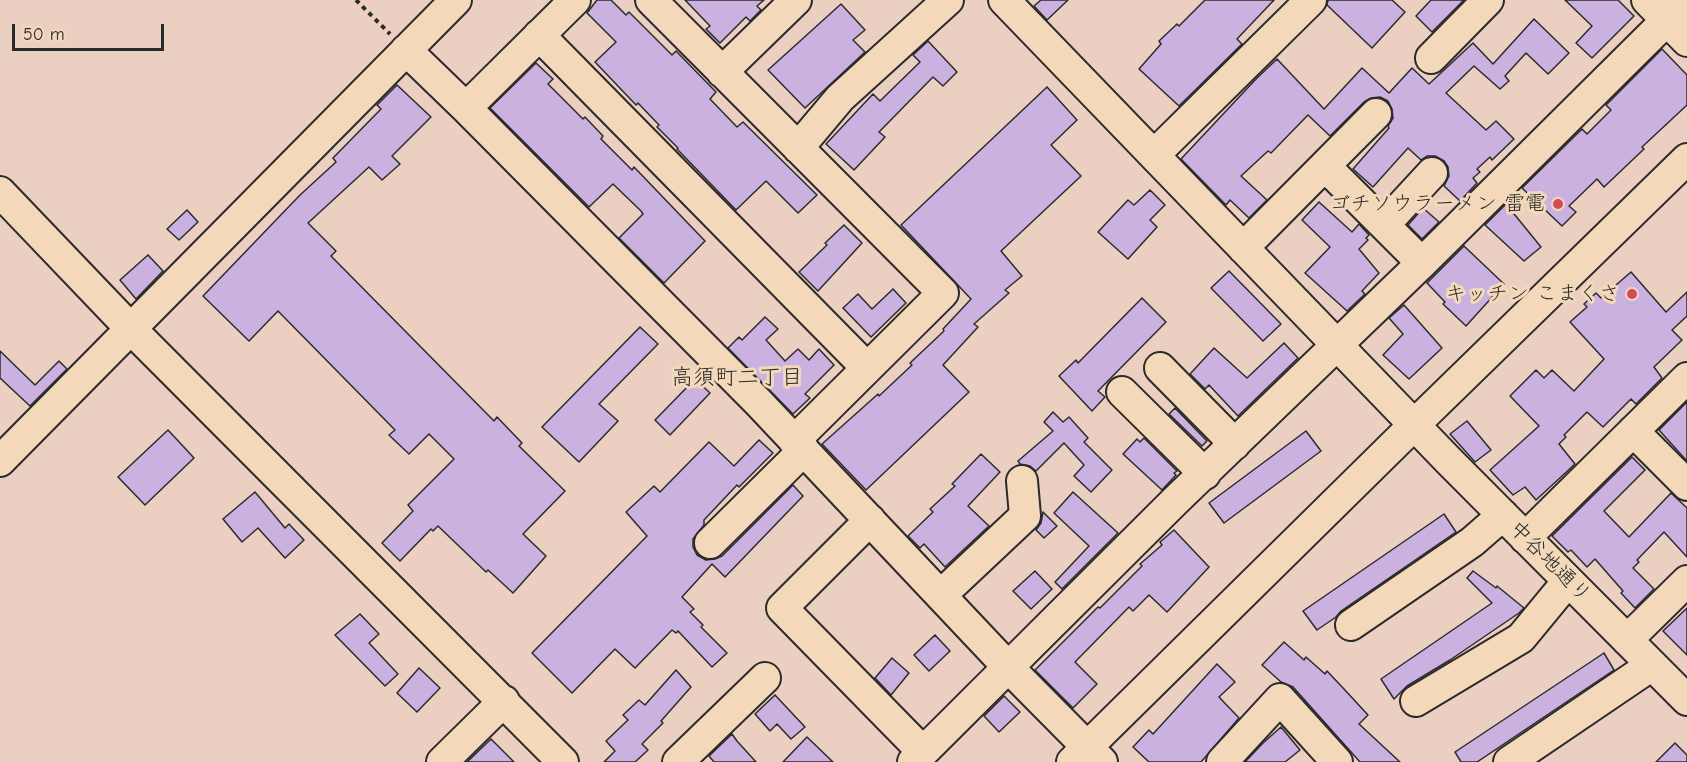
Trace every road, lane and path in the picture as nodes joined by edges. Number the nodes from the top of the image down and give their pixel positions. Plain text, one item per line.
1 (356, 0) edge
2 (456, 0) edge
3 (574, 0) edge
4 (651, 0) edge
5 (796, 0) edge
6 (948, 0) edge
7 (1311, 0) edge
8 (1488, 0) edge
9 (1015, 4) edge
10 (1672, 15) edge
11 (539, 35) junction
12 (406, 50) junction
13 (1431, 58) dead end
14 (722, 72) junction
15 (466, 108) junction
16 (1376, 114) dead end
17 (798, 148) junction
18 (1154, 155) junction
19 (1687, 159) edge
20 (1325, 166) junction
21 (1432, 173) dead end
22 (0, 192) edge
23 (1384, 225) junction
24 (1243, 248) junction
25 (1422, 263) junction
26 (132, 328) junction
27 (1338, 344) junction
28 (867, 368) junction
29 (1161, 368) dead end
30 (1687, 378) edge
31 (1122, 392) dead end
32 (1414, 424) junction
33 (1633, 431) junction
34 (1235, 444) junction
35 (799, 446) junction
36 (0, 461) edge
37 (1205, 474) junction
38 (1022, 481) dead end
39 (1687, 485) edge
40 (1503, 515) junction
41 (870, 520) junction
42 (1526, 537) junction
43 (710, 543) dead end
44 (1568, 580) junction
45 (1687, 581) edge
46 (941, 595) junction
47 (1351, 624) dead end
48 (1628, 640) junction
49 (1652, 665) junction
50 (1008, 667) junction
51 (765, 678) dead end
52 (1687, 700) edge
53 (504, 701) junction
54 (1416, 701) dead end
55 (918, 757) edge
56 (1087, 757) edge
57 (442, 762) edge
58 (563, 762) edge
59 (678, 762) edge
60 (1222, 762) edge
61 (1337, 762) edge
62 (1509, 762) edge

1 - 12 path
2 - 12 street
3 - 11 street
4 - 14 street
5 - 14 street
6 - 17 street
7 - 18 street
8 - 13 street
9 - 18 street, 中谷地通り
10 - 25 street
11 - 15 street
11 - 28 street
12 - 15 street
12 - 26 street
14 - 17 street
15 - 35 street
16 - 20 street
17 - 28 street
18 - 24 street, 中谷地通り
19 - 32 street
20 - 23 street
20 - 24 street
21 - 23 street
22 - 26 street
23 - 25 street
24 - 27 street, 中谷地通り
25 - 27 street
26 - 36 street
26 - 53 street
27 - 32 street, 中谷地通り
27 - 34 street
28 - 35 street
29 - 34 street
30 - 33 street
31 - 37 street
32 - 40 street, 中谷地通り
32 - 56 street
33 - 39 street
33 - 42 street
34 - 37 street
35 - 41 street
35 - 43 street
37 - 50 street
38 - 46 street
40 - 42 street, 中谷地通り
40 - 47 street
41 - 46 street
41 - 55 street
42 - 44 street, 中谷地通り
44 - 48 street, 中谷地通り
44 - 54 street
45 - 48 street
46 - 50 street
48 - 49 street, 中谷地通り
49 - 52 street, 中谷地通り
49 - 62 street
50 - 55 street
50 - 56 street
51 - 59 street
53 - 57 street
53 - 58 street
60 - 61 street

